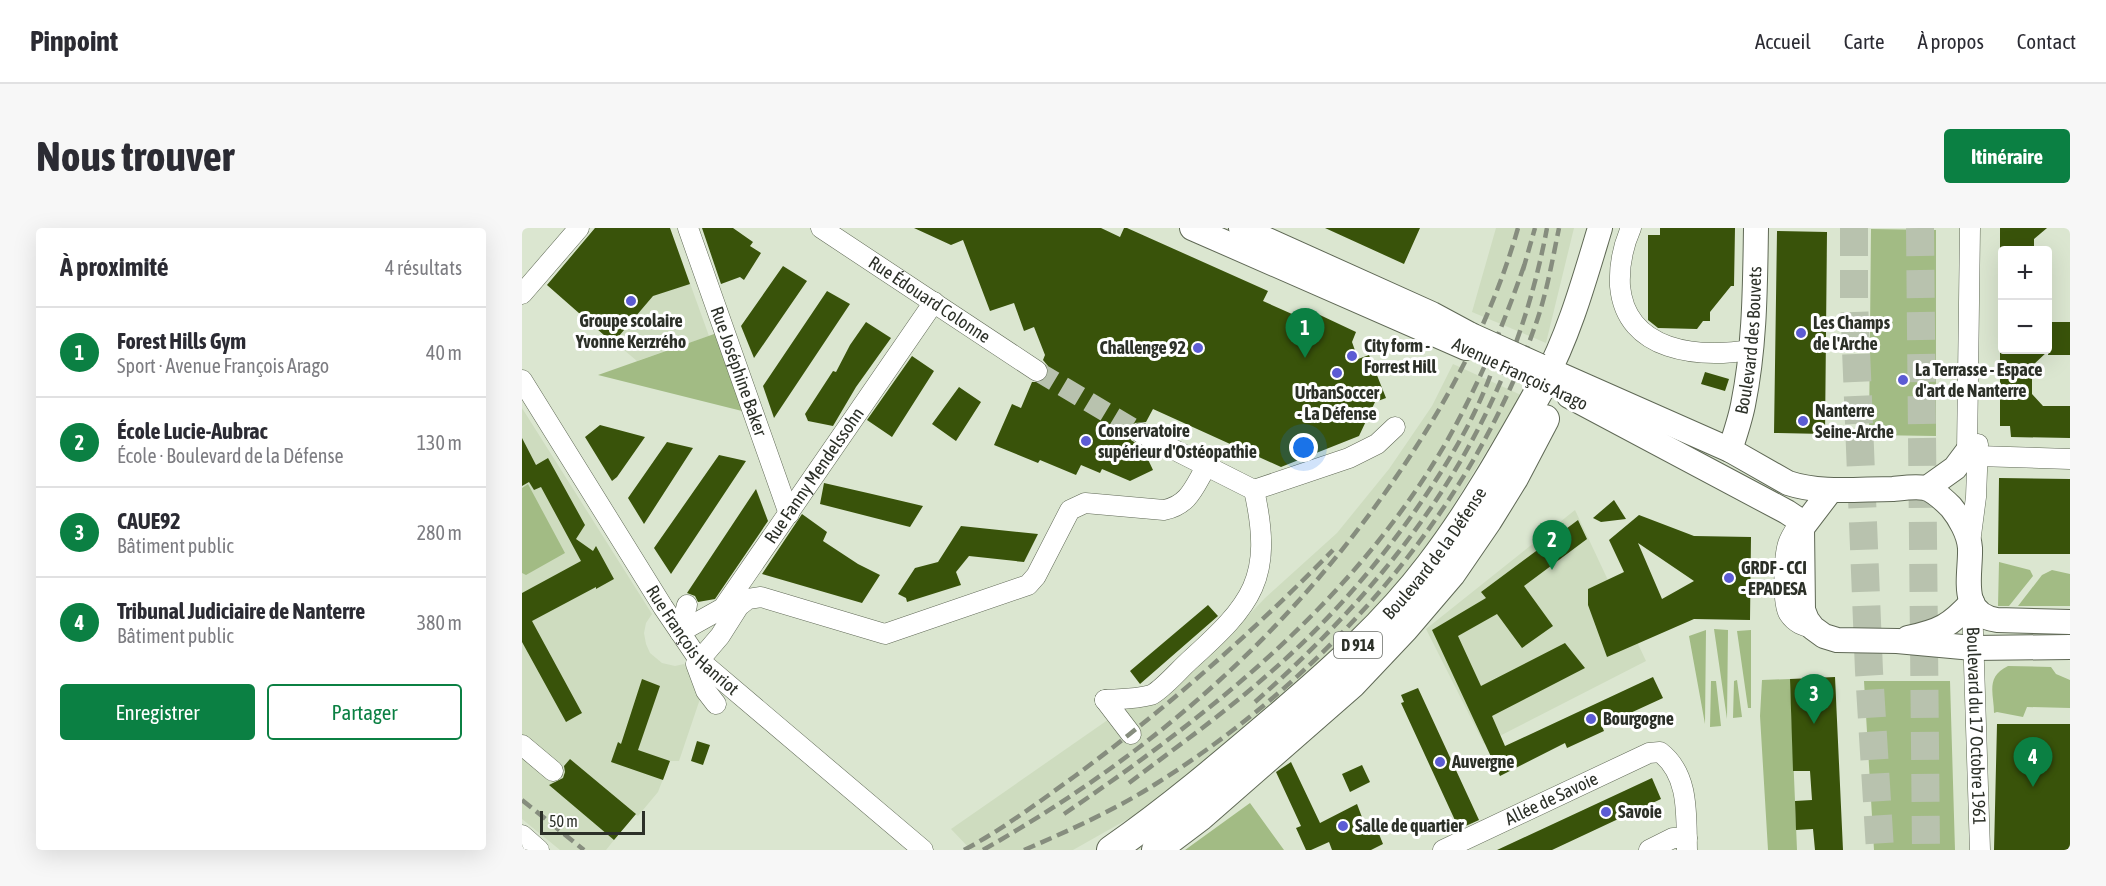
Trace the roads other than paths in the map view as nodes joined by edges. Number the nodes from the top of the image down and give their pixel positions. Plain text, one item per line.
1 (579, 228) edge
2 (688, 228) edge
3 (821, 228) edge
4 (1192, 228) edge
5 (1600, 228) edge
6 (1631, 228) edge
7 (1756, 228) edge
8 (1970, 228) edge
9 (1981, 228) edge
10 (1254, 231) edge
11 (522, 294) edge
12 (934, 302) junction
13 (1469, 342) junction
14 (1751, 350) junction
15 (1037, 371) tunnel mouth
16 (1546, 378) junction
17 (522, 380) edge
18 (1395, 427) dead end
19 (1141, 433) tunnel mouth
20 (1730, 450) junction
21 (1972, 454) junction
22 (2070, 459) edge
23 (1206, 467) junction
24 (1927, 488) junction
25 (1254, 490) junction
26 (1831, 490) junction
27 (789, 514) junction
28 (1800, 526) junction
29 (1970, 546) junction
30 (1972, 602) junction
31 (687, 605) dead end
32 (2070, 622) edge
33 (680, 632) junction
34 (1897, 641) junction
35 (2070, 647) edge
36 (1973, 648) junction
37 (699, 660) junction
38 (716, 704) dead end
39 (1131, 734) dead end
40 (522, 745) edge
41 (553, 771) dead end
42 (522, 835) edge
43 (1687, 844) edge
44 (539, 850) edge
45 (923, 850) edge
46 (1111, 850) edge
47 (1156, 850) edge
48 (1443, 850) edge
49 (1649, 850) edge
50 (1980, 850) edge

1 - 11 street
2 - 27 street, Rue Joséphine Baker
3 - 12 street, Rue Édouard Colonne
4 - 13 main road, Avenue François Arago
5 - 16 main road, Boulevard de la Défense / D 914
6 - 14 street
7 - 14 main road, Boulevard des Bouvets
8 - 21 street
9 - 21 street
10 - 13 main road, Avenue François Arago
12 - 15 street, Rue Édouard Colonne
12 - 27 street, Rue Fanny Mendelssohn
13 - 16 main road, Avenue François Arago, bridge
14 - 20 main road, Boulevard des Bouvets
16 - 20 main road, Avenue François Arago
16 - 28 main road, Avenue François Arago
16 - 46 highway, Boulevard de la Défense / D 914
16 - 47 highway, Boulevard de la Défense / D 914
17 - 33 street, Rue François Hanriot
18 - 25 street
19 - 23 street
20 - 26 main road, Avenue François Arago
21 - 22 street
21 - 24 main road
21 - 29 street
23 - 25 street
23 - 37 street
24 - 26 main road
24 - 29 main road
25 - 39 street
26 - 28 main road
27 - 33 street, Rue Fanny Mendelssohn
28 - 34 main road
29 - 30 main road
30 - 32 main road
30 - 34 main road
30 - 36 street, Boulevard du 17 Octobre 1961
31 - 33 street
33 - 37 street, Rue François Hanriot
34 - 36 main road
35 - 36 main road
36 - 50 street, Boulevard du 17 Octobre 1961
37 - 38 street
37 - 45 street, Rue François Hanriot
40 - 41 street
42 - 44 street
43 - 48 street, Allée de Savoie
43 - 49 street

